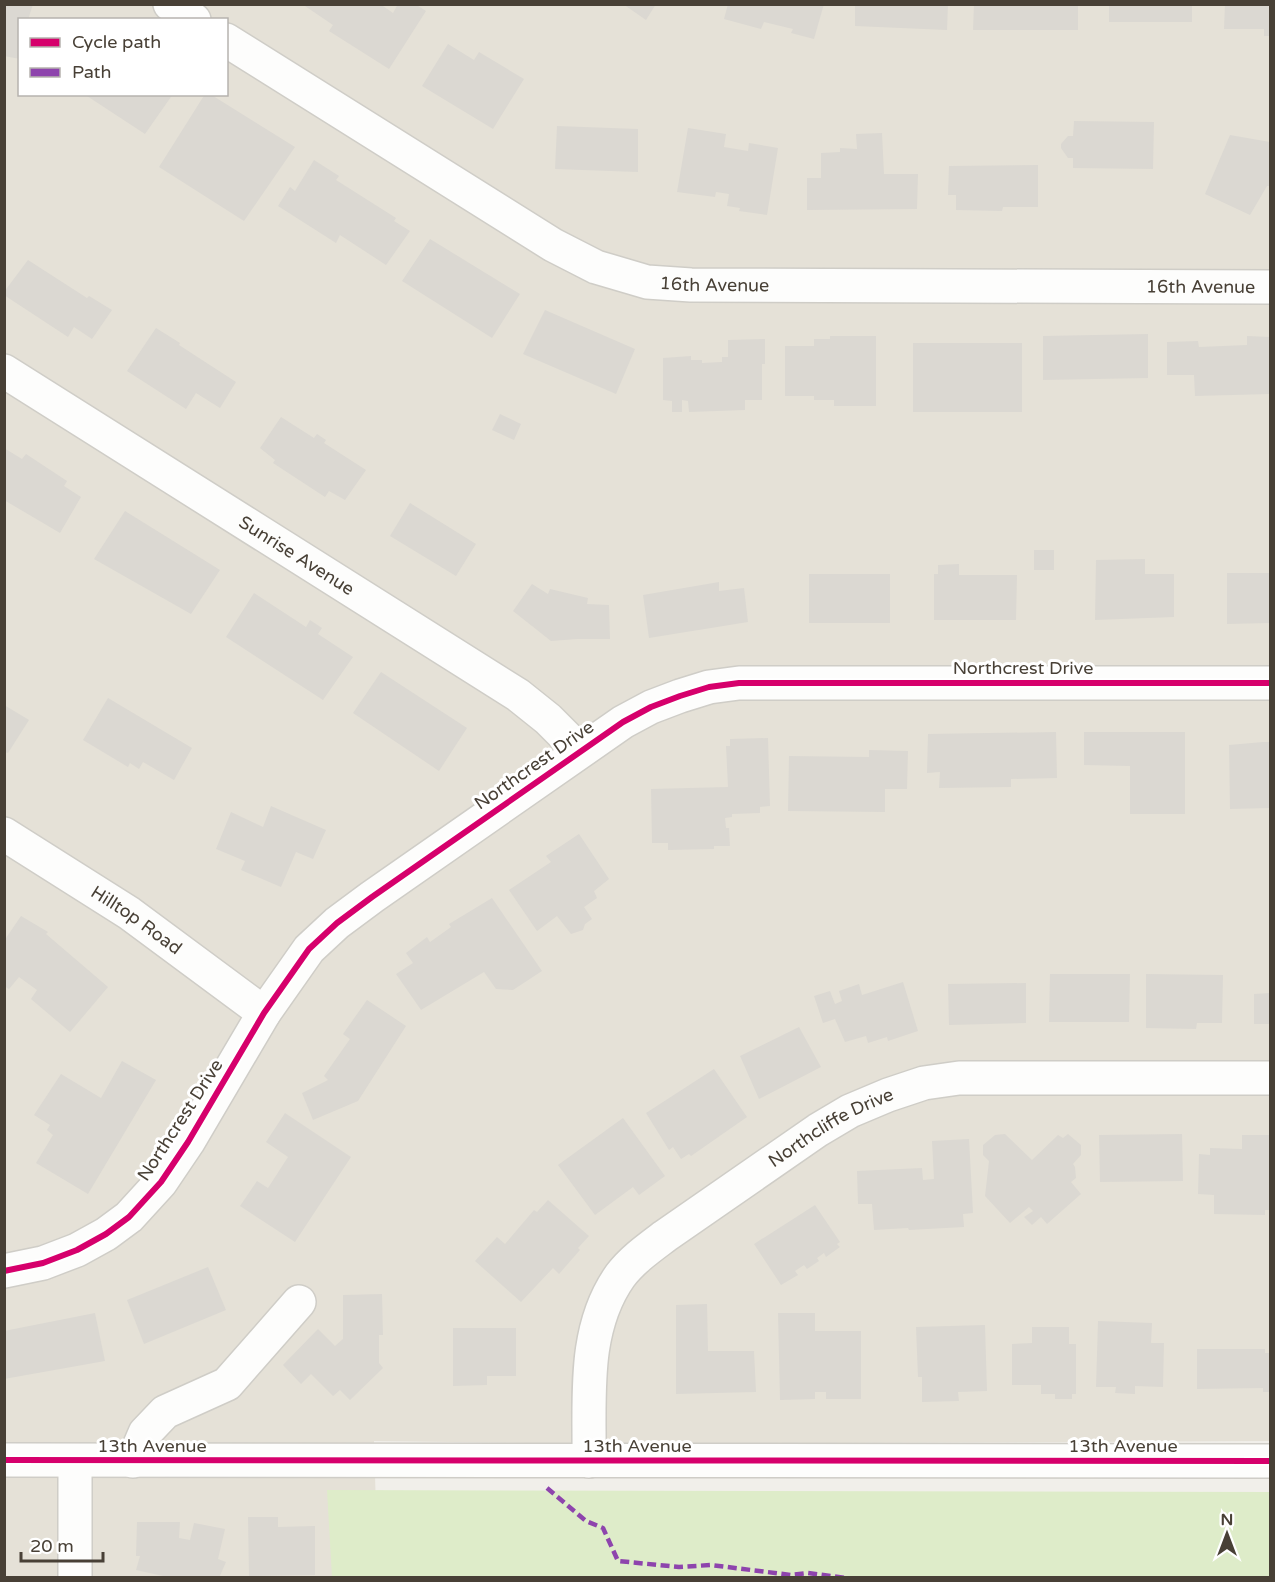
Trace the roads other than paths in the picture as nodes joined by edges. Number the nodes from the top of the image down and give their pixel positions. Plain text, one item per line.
1 (170, 4) edge
2 (191, 18) edge
3 (228, 41) edge
4 (1270, 287) edge
5 (4, 371) edge
6 (1270, 683) edge
7 (580, 751) junction
8 (4, 834) edge
9 (264, 1013) junction
10 (1270, 1078) edge
11 (4, 1271) edge
12 (300, 1302) dead end
13 (4, 1460) edge
14 (75, 1461) junction
15 (133, 1461) junction
16 (589, 1461) junction
17 (1270, 1461) edge
18 (75, 1578) edge

1 - 2 street
3 - 4 street, 16th Avenue
5 - 7 street, Sunrise Avenue
6 - 7 street, Northcrest Drive
7 - 9 street, Northcrest Drive
8 - 9 street, Hilltop Road
9 - 11 street, Northcrest Drive
10 - 16 street, Northcliffe Drive
12 - 15 street
13 - 14 street, 13th Avenue
14 - 15 street, 13th Avenue
14 - 18 street
15 - 16 street, 13th Avenue
16 - 17 street, 13th Avenue

